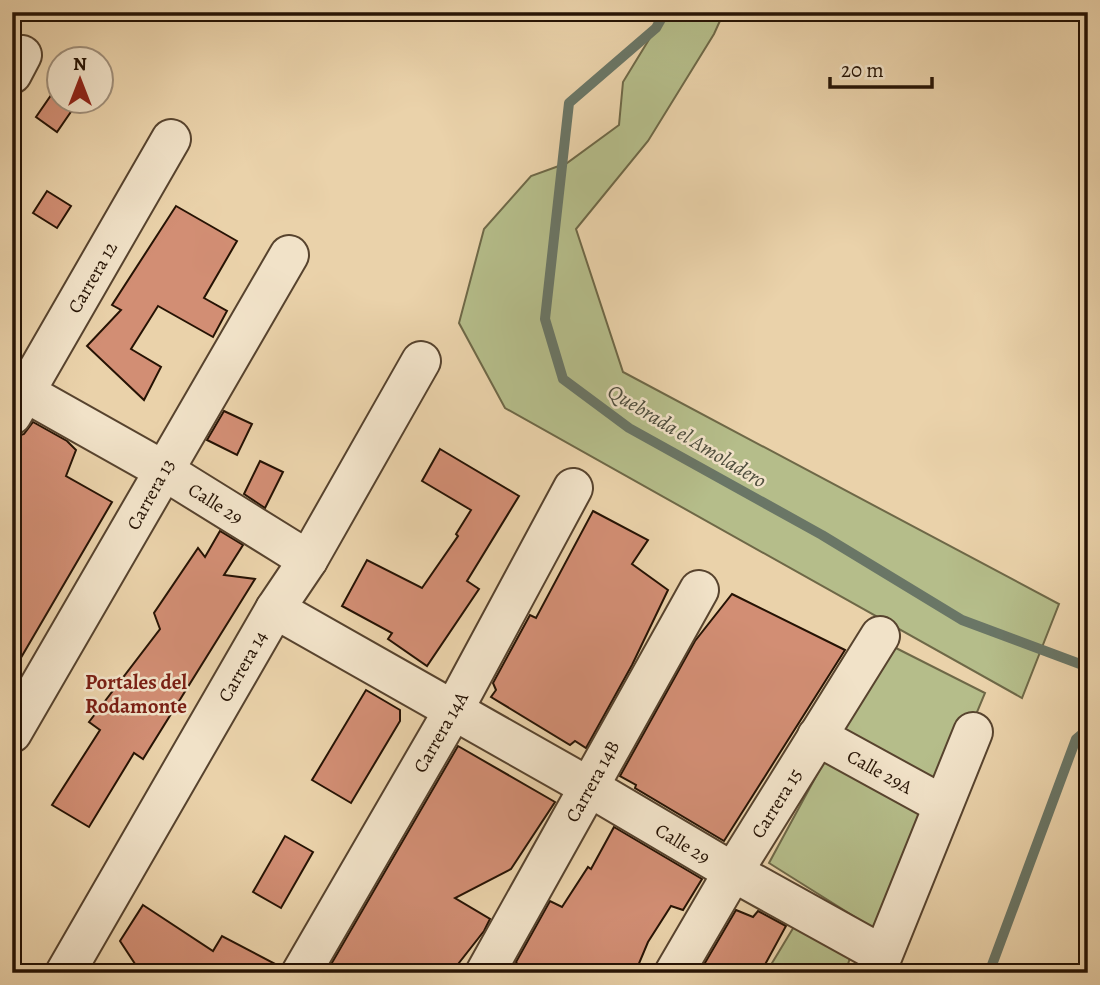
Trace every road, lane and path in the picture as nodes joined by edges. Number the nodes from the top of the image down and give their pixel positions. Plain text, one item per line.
1 (171, 139) dead end
2 (289, 255) dead end
3 (421, 361) dead end
4 (17, 398) edge
5 (163, 470) junction
6 (573, 488) dead end
7 (308, 560) junction
8 (699, 590) dead end
9 (275, 610) junction
10 (880, 636) dead end
11 (453, 711) junction
12 (973, 732) dead end
13 (12, 733) edge
14 (817, 736) junction
15 (589, 787) junction
16 (943, 805) junction
17 (733, 872) junction
18 (880, 964) edge
19 (65, 973) edge
20 (301, 973) edge
21 (485, 973) edge
22 (674, 973) edge

1 - 4 street, Carrera 12
2 - 5 street, Carrera 13
3 - 7 street, Carrera 14
4 - 5 street, Calle 29
5 - 7 street, Calle 29
5 - 13 street, Carrera 13
6 - 11 street, Carrera 14A
7 - 9 street, Carrera 14
8 - 15 street, Carrera 14B
9 - 11 street, Calle 29
9 - 19 street, Carrera 14
10 - 14 street, Carrera 15
11 - 15 street, Calle 29
11 - 20 street, Carrera 14A
12 - 16 street, Calle 29
14 - 16 street, Calle 29A
14 - 17 street, Carrera 15
15 - 17 street, Calle 29
15 - 21 street, Carrera 14B
16 - 18 street, Calle 29
17 - 18 street, Calle 29
17 - 22 street, Carrera 15

